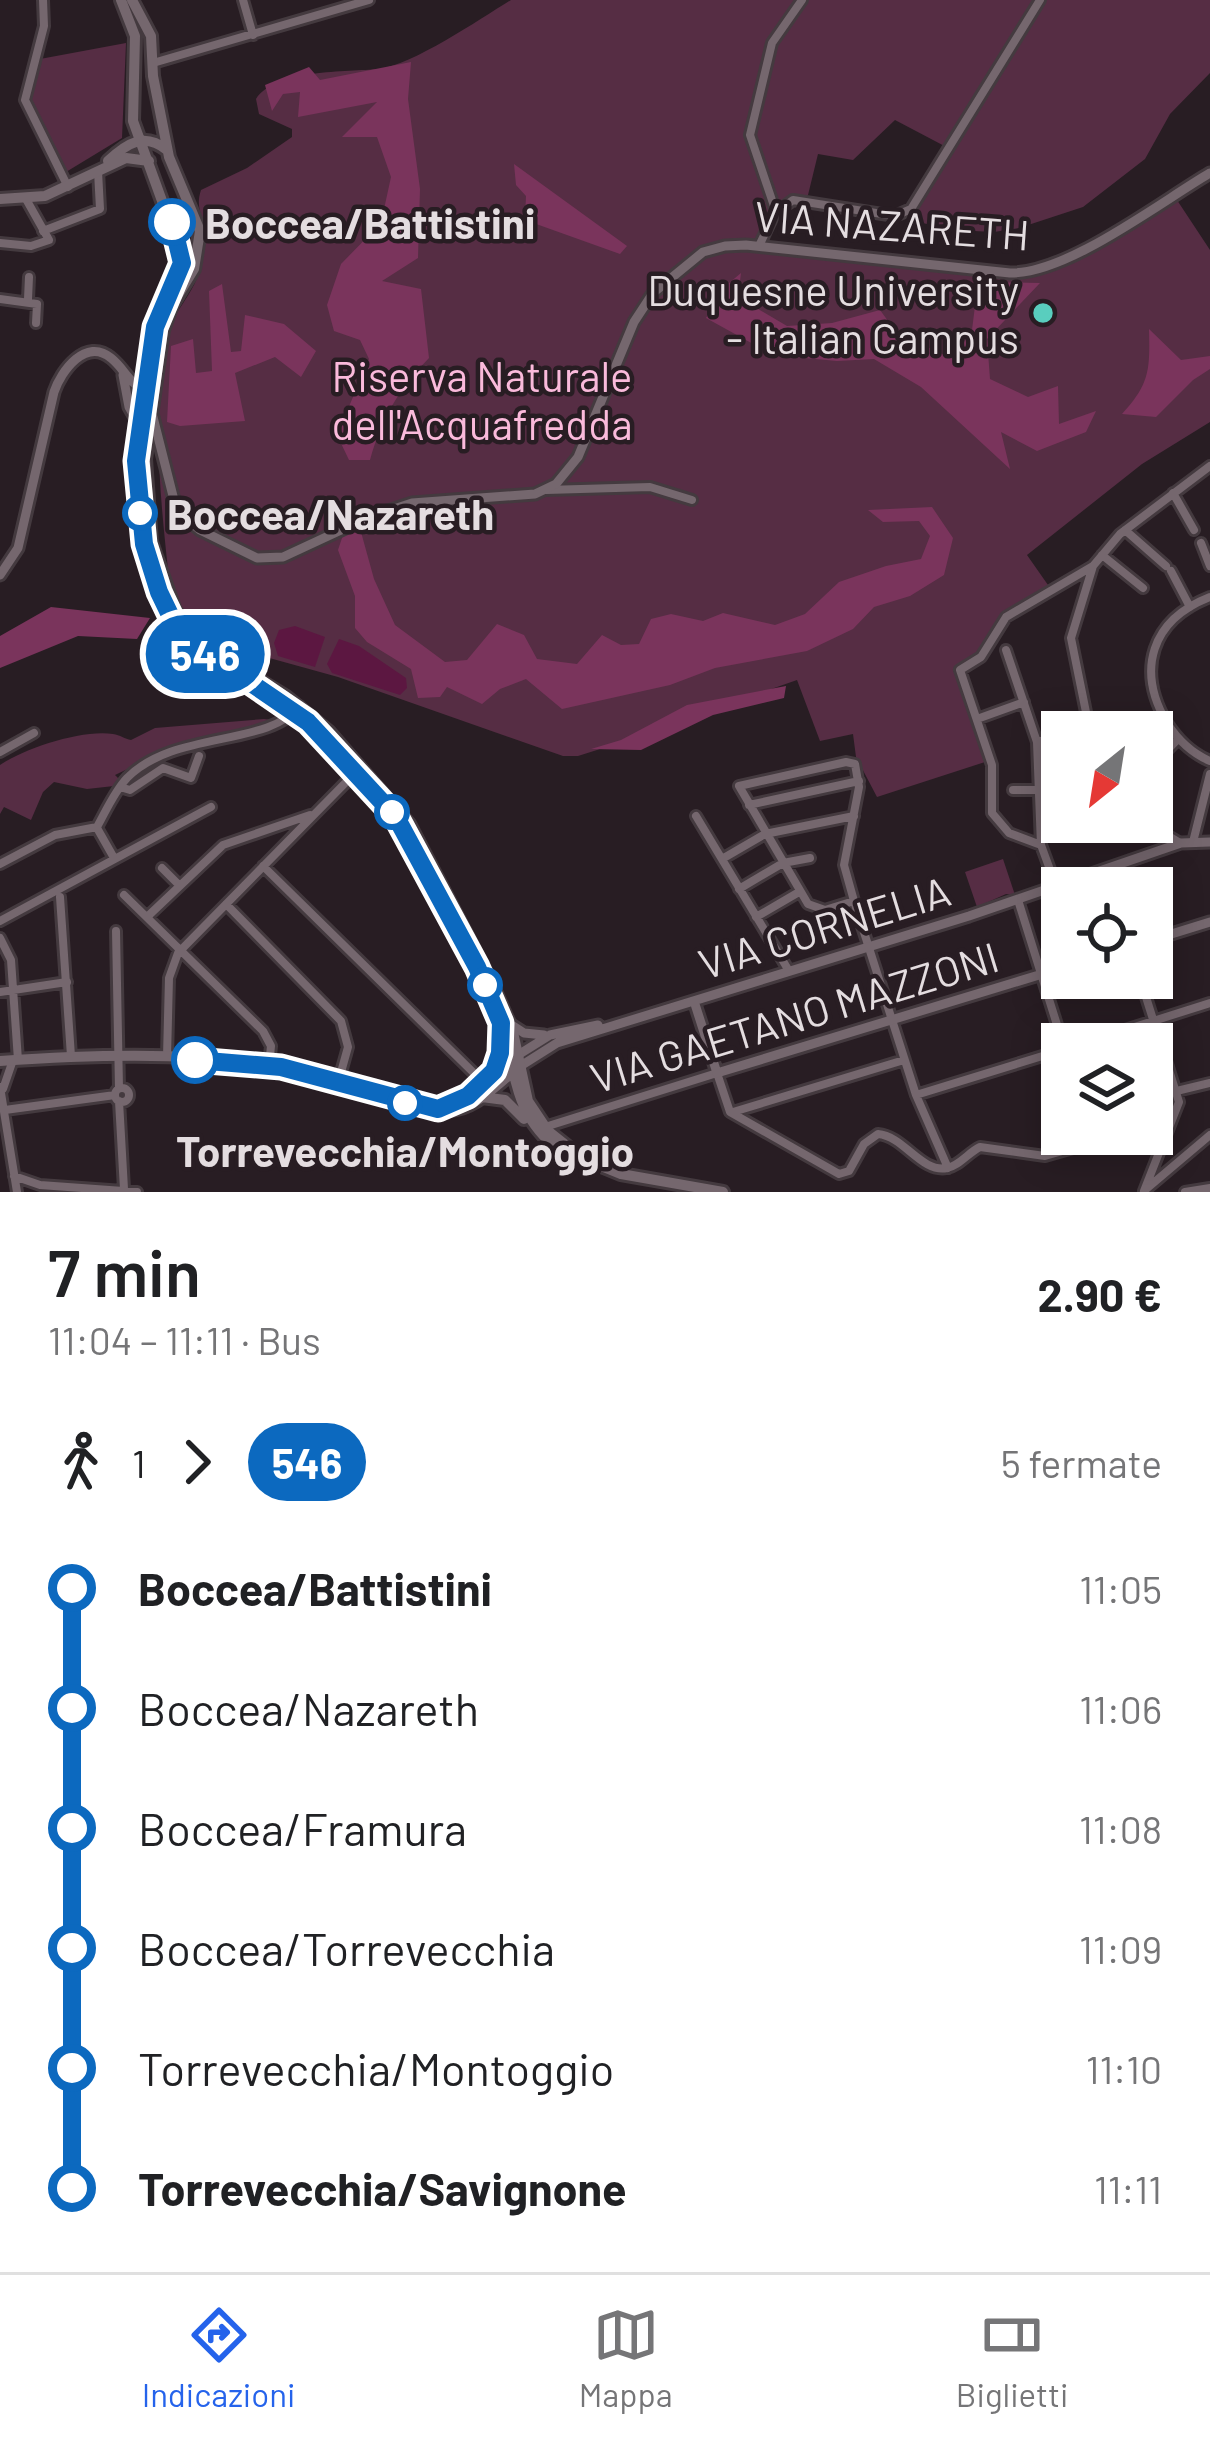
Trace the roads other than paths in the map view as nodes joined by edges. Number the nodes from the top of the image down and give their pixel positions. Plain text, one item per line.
1 (43, 0) edge
2 (121, 0) edge
3 (242, 0) edge
4 (369, 0) edge
5 (802, 0) edge
6 (1040, 0) edge
7 (136, 1) edge
8 (253, 34) junction
9 (153, 63) junction
10 (141, 140) junction
11 (167, 150) junction
12 (149, 161) junction
13 (99, 170) junction
14 (1210, 173) edge
15 (68, 188) junction
16 (0, 199) edge
17 (26, 199) junction
18 (776, 212) junction
19 (198, 222) junction
20 (173, 226) junction
21 (43, 231) junction
22 (0, 243) edge
23 (759, 246) junction
24 (29, 277) dead end
25 (4, 299) edge
26 (36, 323) dead end
27 (123, 375) junction
28 (147, 390) junction
29 (153, 417) junction
30 (141, 427) junction
31 (149, 439) junction
32 (145, 464) junction
33 (165, 464) junction
34 (1210, 466) edge
35 (544, 490) junction
36 (1173, 493) junction
37 (692, 500) dead end
38 (1126, 530) junction
39 (1194, 530) dead end
40 (1201, 543) dead end
41 (1102, 555) junction
42 (1093, 566) junction
43 (1210, 566) edge
44 (0, 575) edge
45 (1143, 588) dead end
46 (1210, 597) edge
47 (1190, 607) junction
48 (1006, 650) dead end
49 (1024, 702) junction
50 (297, 709) junction
51 (1086, 711) edge
52 (977, 719) junction
53 (34, 734) dead end
54 (1178, 739) junction
55 (1041, 741) edge
56 (1037, 742) junction
57 (1173, 744) edge
58 (0, 752) edge
59 (199, 756) dead end
60 (1210, 761) edge
61 (357, 771) junction
62 (1210, 774) edge
63 (859, 781) junction
64 (120, 788) junction
65 (1013, 790) dead end
66 (1041, 790) joint
67 (749, 805) junction
68 (211, 807) dead end
69 (312, 815) junction
70 (696, 816) dead end
71 (854, 816) junction
72 (97, 827) junction
73 (765, 834) junction
74 (1173, 836) edge
75 (1041, 839) edge
76 (1210, 842) edge
77 (1187, 843) junction
78 (114, 858) junction
79 (810, 858) dead end
80 (722, 859) junction
81 (783, 863) junction
82 (0, 864) edge
83 (263, 866) junction
84 (1104, 867) edge
85 (162, 868) dead end
86 (179, 885) junction
87 (740, 890) junction
88 (799, 892) junction
89 (1041, 892) edge
90 (124, 895) dead end
91 (60, 897) dead end
92 (1018, 900) junction
93 (854, 902) junction
94 (226, 904) junction
95 (147, 917) junction
96 (756, 917) junction
97 (0, 921) edge
98 (1210, 922) edge
99 (116, 931) dead end
100 (1173, 933) edge
101 (0, 938) edge
102 (868, 947) junction
103 (181, 949) junction
104 (789, 971) junction
105 (1041, 972) edge
106 (1041, 975) edge
107 (67, 982) junction
108 (13, 988) junction
109 (0, 992) edge
110 (1146, 999) edge
111 (694, 1001) junction
112 (1210, 1003) edge
113 (891, 1020) junction
114 (1153, 1022) junction
115 (505, 1023) junction
116 (1150, 1023) edge
117 (610, 1025) junction
118 (550, 1035) junction
119 (538, 1053) junction
120 (1041, 1054) edge
121 (71, 1056) junction
122 (118, 1057) junction
123 (167, 1059) junction
124 (10, 1060) edge
125 (904, 1060) junction
126 (269, 1064) junction
127 (514, 1065) junction
128 (717, 1073) junction
129 (338, 1083) junction
130 (484, 1083) junction
131 (1210, 1083) edge
132 (1, 1088) edge
133 (1174, 1089) junction
134 (526, 1093) junction
135 (118, 1095) junction
136 (916, 1095) junction
137 (482, 1097) junction
138 (438, 1109) junction
139 (5, 1110) junction
140 (732, 1113) junction
141 (541, 1128) junction
142 (1210, 1135) edge
143 (1048, 1155) edge
144 (948, 1168) junction
145 (14, 1176) junction
146 (40, 1185) junction
147 (1210, 1188) edge
148 (124, 1189) edge
149 (16, 1192) edge
150 (28, 1192) edge
151 (137, 1192) edge
152 (673, 1192) edge
153 (723, 1192) edge
154 (1144, 1192) edge
155 (1185, 1192) edge

1 - 15 street
2 - 10 main road
3 - 8 street
4 - 8 street
5 - 18 street
6 - 18 street
7 - 9 main road
8 - 9 street
9 - 11 main road
10 - 11 main road
10 - 12 main road
10 - 13 main road
11 - 19 main road
12 - 13 main road
12 - 20 main road
13 - 15 main road
13 - 21 street
14 - 23 street, VIA NAZARETH
15 - 17 main road
16 - 17 main road
17 - 21 street
18 - 23 street
19 - 20 main road
19 - 29 main road
20 - 28 main road
21 - 22 street
23 - 35 street, VIA NAZARETH
24 - 25 street
25 - 26 street
27 - 28 street
27 - 30 street
27 - 44 street
28 - 30 main road
29 - 31 main road
29 - 33 street
30 - 31 street
30 - 50 main road
31 - 32 main road
31 - 33 street
32 - 33 street
32 - 50 main road
33 - 35 street
34 - 36 street
35 - 37 street
36 - 38 street
36 - 39 street
38 - 41 street
38 - 47 street
40 - 43 street
41 - 42 street
41 - 45 street
42 - 51 street
42 - 52 street
46 - 47 street
47 - 54 street
48 - 49 street
49 - 52 street
49 - 56 street
50 - 61 main road
50 - 64 street
50 - 115 main road
52 - 75 street
53 - 58 street
54 - 57 street
54 - 60 street
55 - 56 street
56 - 66 street
59 - 64 street
61 - 69 street
61 - 115 main road
62 - 77 street
63 - 67 street
63 - 67 street
63 - 71 street
64 - 72 street
65 - 66 street
67 - 73 street
68 - 78 street
69 - 83 street
69 - 86 street
70 - 80 street
71 - 73 street
71 - 93 street
72 - 78 street
72 - 82 street
73 - 80 street
73 - 81 street
74 - 77 street
76 - 77 street
77 - 84 street, VIA CORNELIA
78 - 97 street
79 - 81 street
80 - 87 street
81 - 87 street
81 - 88 street
83 - 94 street
83 - 130 street
85 - 86 street
86 - 95 street
87 - 96 street
88 - 93 street
88 - 96 street
89 - 92 street, VIA CORNELIA
90 - 95 street
91 - 107 street
92 - 102 street, VIA CORNELIA
92 - 105 street
93 - 102 street
94 - 103 street
94 - 129 street
95 - 103 street
96 - 104 street
98 - 100 street
99 - 122 street
101 - 108 street
102 - 104 street, VIA CORNELIA
102 - 113 street
103 - 123 street
103 - 126 street
104 - 111 street, VIA CORNELIA
106 - 113 street, VIA GAETANO MAZZONI
107 - 108 street
107 - 121 street
108 - 109 street
108 - 124 street
110 - 114 street
111 - 117 street, VIA CORNELIA
111 - 128 street
112 - 114 street
113 - 125 street
113 - 128 street, VIA GAETANO MAZZONI
114 - 116 street
114 - 133 street
115 - 118 street
115 - 127 main road
115 - 130 main road
117 - 118 street, VIA CORNELIA
117 - 119 street, VIA CORNELIA
118 - 127 street, VIA CORNELIA
119 - 127 street, VIA CORNELIA
119 - 134 street
120 - 136 street
121 - 122 main road
121 - 124 main road
122 - 123 main road
122 - 135 street
123 - 126 main road
124 - 132 street
125 - 136 street
125 - 140 street
126 - 129 main road
127 - 130 main road
127 - 134 main road
127 - 137 main road
127 - 141 main road
128 - 140 street
128 - 141 street, VIA GAETANO MAZZONI
129 - 138 main road
130 - 138 main road
131 - 133 street
132 - 139 street
133 - 154 street
134 - 141 main road
135 - 139 street
135 - 148 street
136 - 144 street
137 - 138 main road
137 - 141 main road
139 - 145 street
140 - 144 street
141 - 152 main road
141 - 153 main road
142 - 154 street
143 - 144 street
145 - 146 street
145 - 149 street
146 - 148 street
146 - 150 street
147 - 155 street
148 - 151 street

